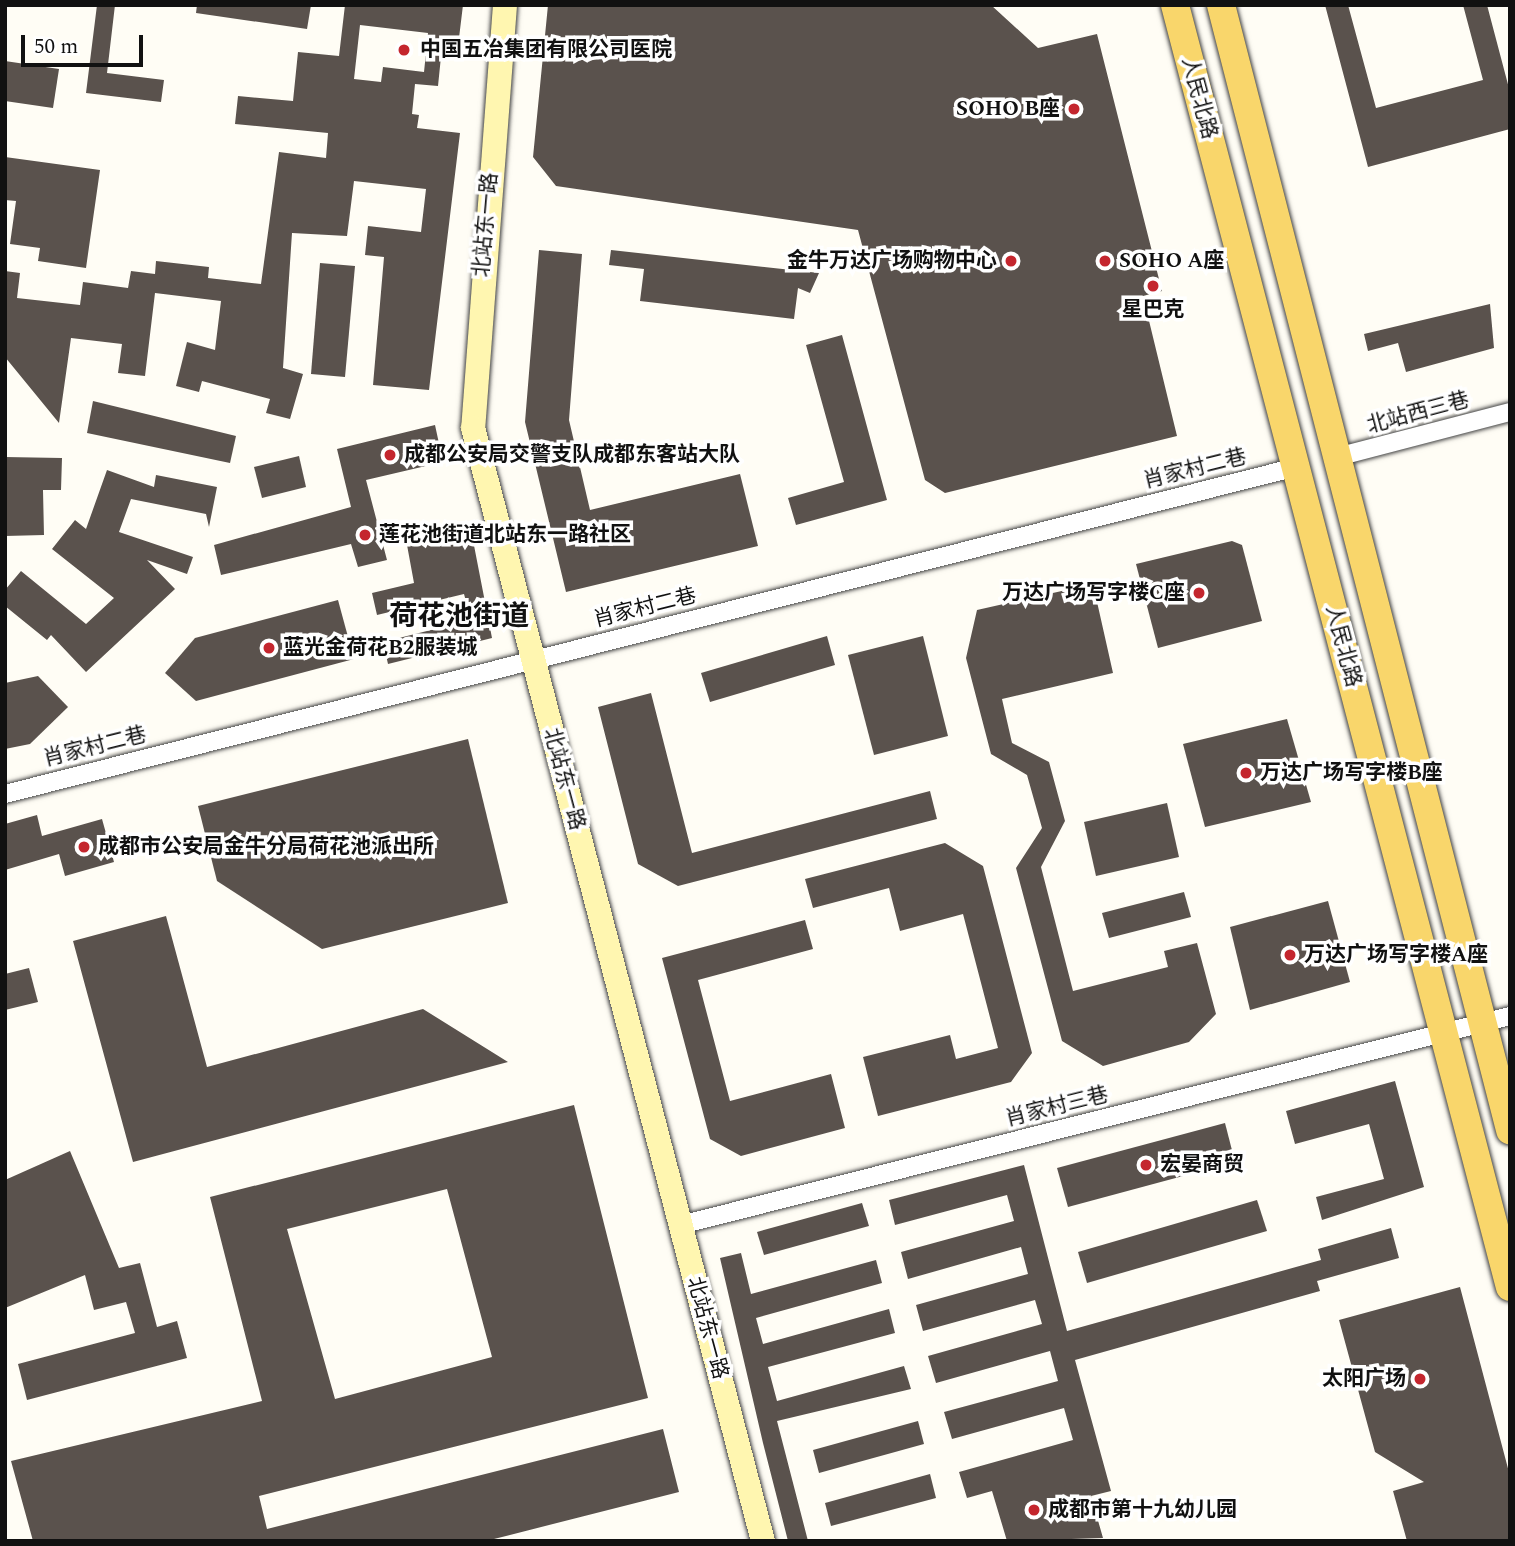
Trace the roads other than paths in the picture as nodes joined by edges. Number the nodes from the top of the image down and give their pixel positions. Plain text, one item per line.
1 (505, 5) edge
2 (1175, 5) edge
3 (1221, 5) edge
4 (1510, 412) edge
5 (1337, 457) junction
6 (1296, 467) junction
7 (533, 660) junction
8 (5, 794) edge
9 (1510, 1016) edge
10 (1482, 1023) junction
11 (1444, 1033) junction
12 (1510, 1130) edge
13 (680, 1226) junction
14 (1510, 1287) edge
15 (763, 1541) edge

1 - 7 street, 北站东一路
2 - 6 main road, 人民北路
3 - 5 main road, 人民北路
4 - 5 street, 北站西三巷
5 - 10 main road, 人民北路
6 - 7 street, 肖家村二巷
6 - 11 main road, 人民北路
7 - 8 street, 肖家村二巷
7 - 13 street, 北站东一路
9 - 10 street, 肖家村三巷
10 - 11 street, 肖家村三巷
10 - 12 main road, 人民北路
11 - 13 street, 肖家村三巷
11 - 14 main road, 人民北路
13 - 15 street, 北站东一路

